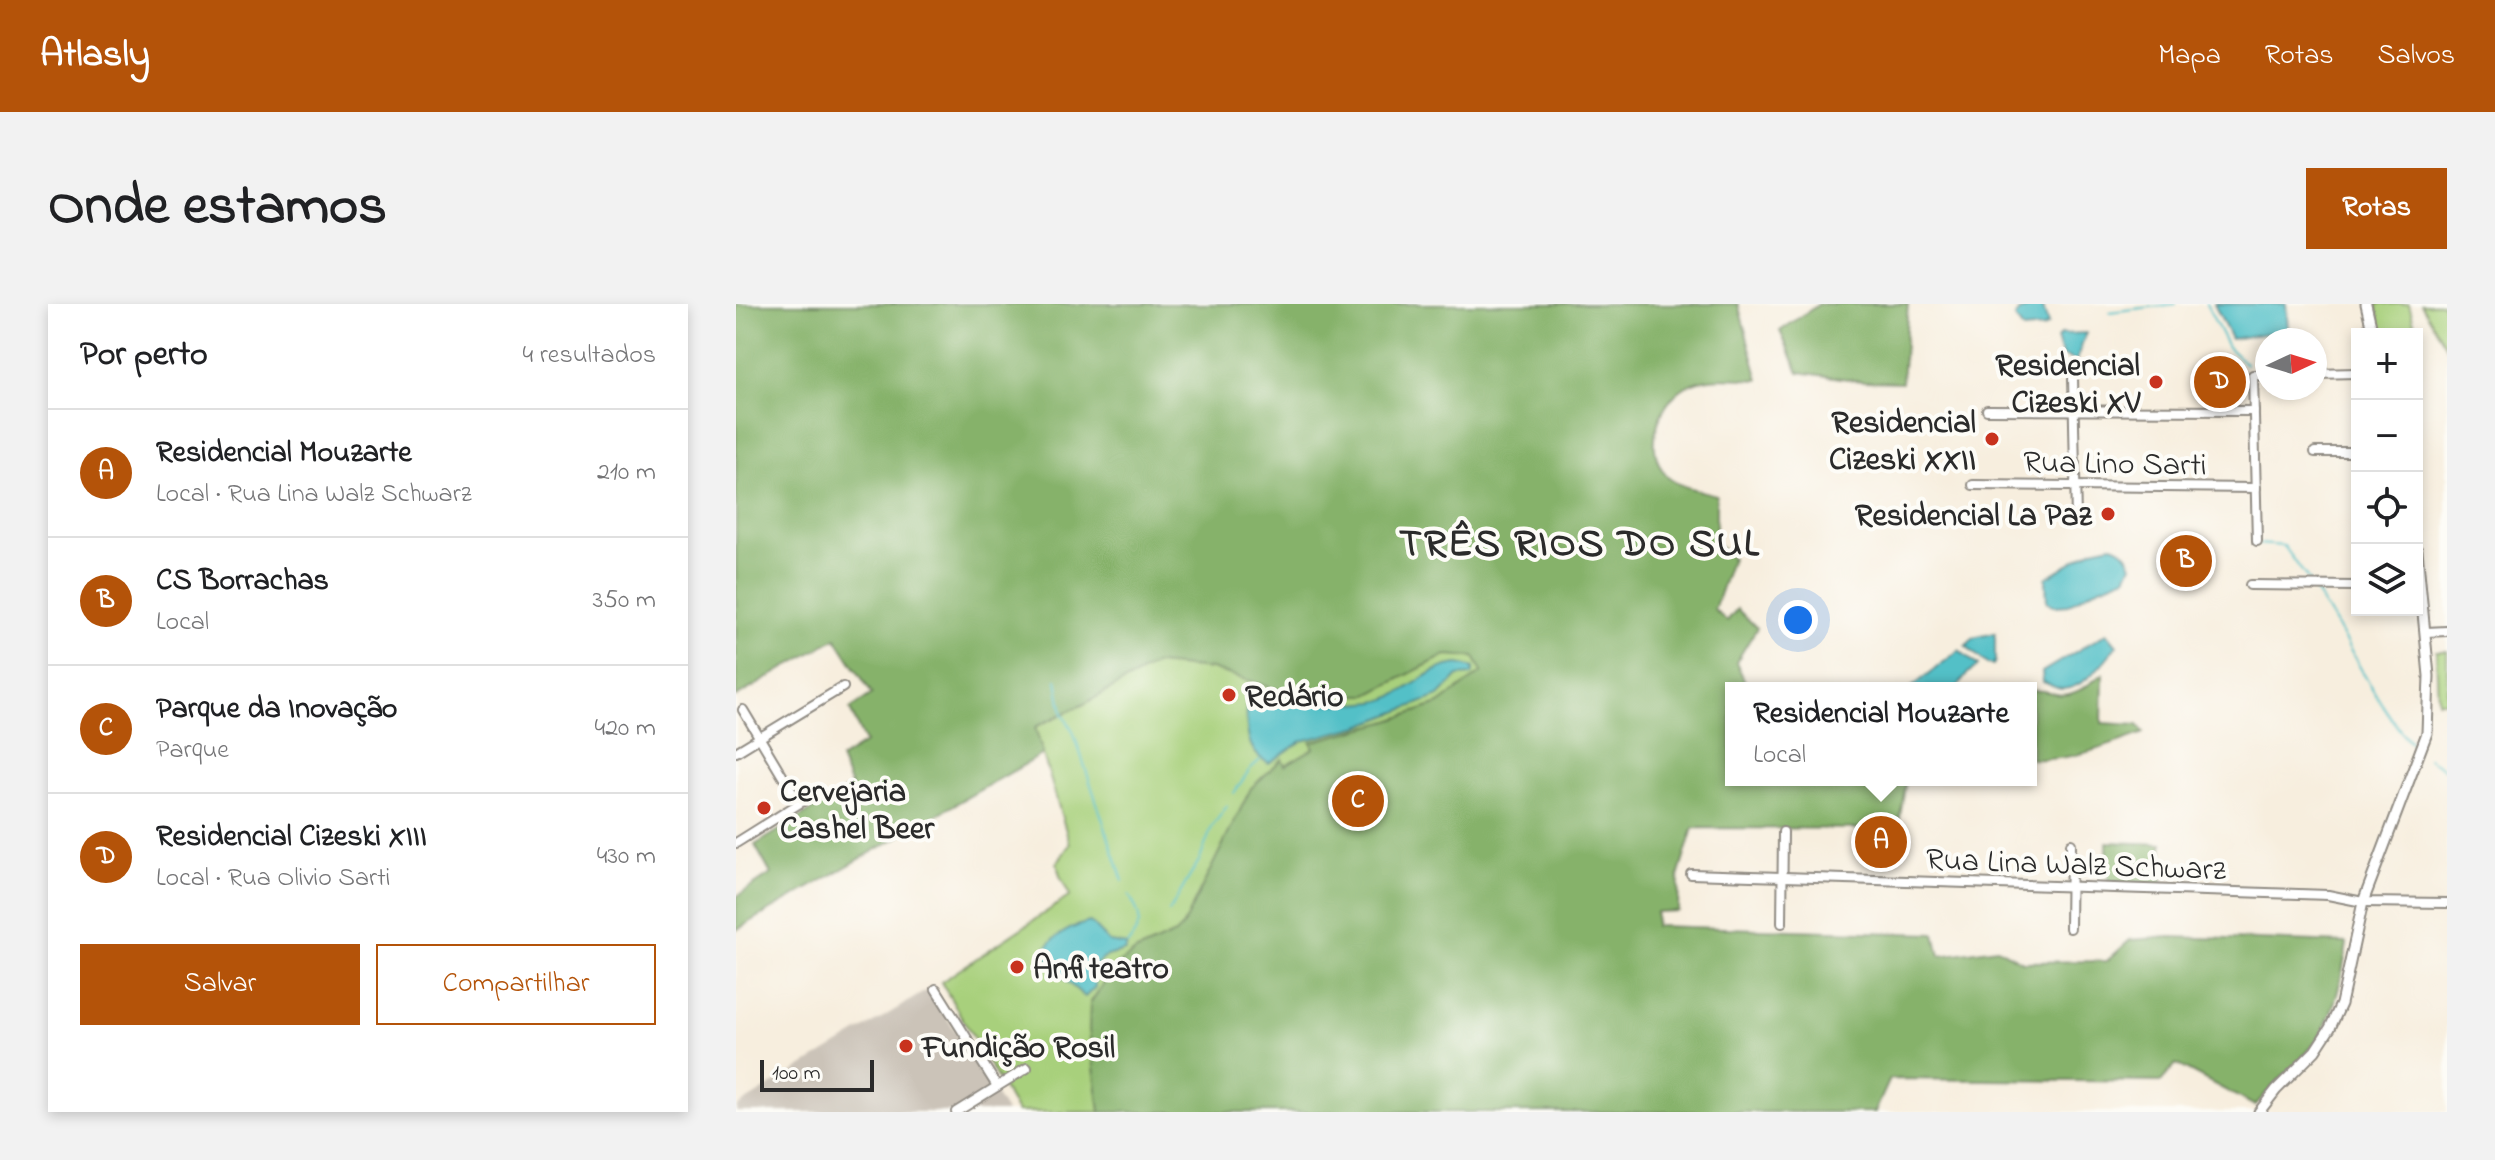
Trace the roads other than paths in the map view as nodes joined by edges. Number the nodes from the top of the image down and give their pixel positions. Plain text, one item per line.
1 (2366, 304) edge
2 (2372, 328) edge
3 (2351, 373) edge
4 (2327, 374) edge
5 (2255, 375) edge
6 (2073, 377) dead end
7 (1987, 410) dead end
8 (2073, 410) junction
9 (2254, 411) junction
10 (2315, 452) dead end
11 (2351, 452) edge
12 (1973, 485) dead end
13 (2075, 485) junction
14 (2256, 488) junction
15 (2076, 519) dead end
16 (2257, 541) dead end
17 (2250, 585) dead end
18 (2351, 586) edge
19 (2423, 613) edge
20 (2447, 631) edge
21 (2426, 632) junction
22 (843, 687) dead end
23 (743, 710) dead end
24 (760, 738) junction
25 (736, 752) edge
26 (819, 791) dead end
27 (798, 802) junction
28 (1783, 832) dead end
29 (736, 843) edge
30 (2071, 844) dead end
31 (1691, 874) dead end
32 (1782, 877) junction
33 (2070, 886) junction
34 (2363, 902) junction
35 (2447, 903) edge
36 (1782, 923) dead end
37 (2070, 928) dead end
38 (936, 989) dead end
39 (1027, 1068) dead end
40 (997, 1086) junction
41 (956, 1112) edge
42 (2259, 1112) edge

1 - 2 street
3 - 4 street
5 - 9 street
6 - 8 street
7 - 8 street
8 - 9 street
8 - 13 street
9 - 14 street
10 - 11 street
12 - 13 street, Rua Lino Sarti
13 - 14 street, Rua Lino Sarti
13 - 15 street
14 - 16 street
17 - 18 street
19 - 21 street
20 - 21 street
21 - 34 street
22 - 24 street
23 - 24 street
24 - 25 street
24 - 27 street
26 - 27 street
27 - 29 street
28 - 32 street
30 - 33 street
31 - 32 street, Rua Lina Walz Schwarz
32 - 33 street, Rua Lina Walz Schwarz
32 - 36 street
33 - 34 street, Rua Lina Walz Schwarz
33 - 37 street
34 - 35 street, Rua Lina Walz Schwarz
34 - 42 street
38 - 40 street
39 - 40 street
40 - 41 street

